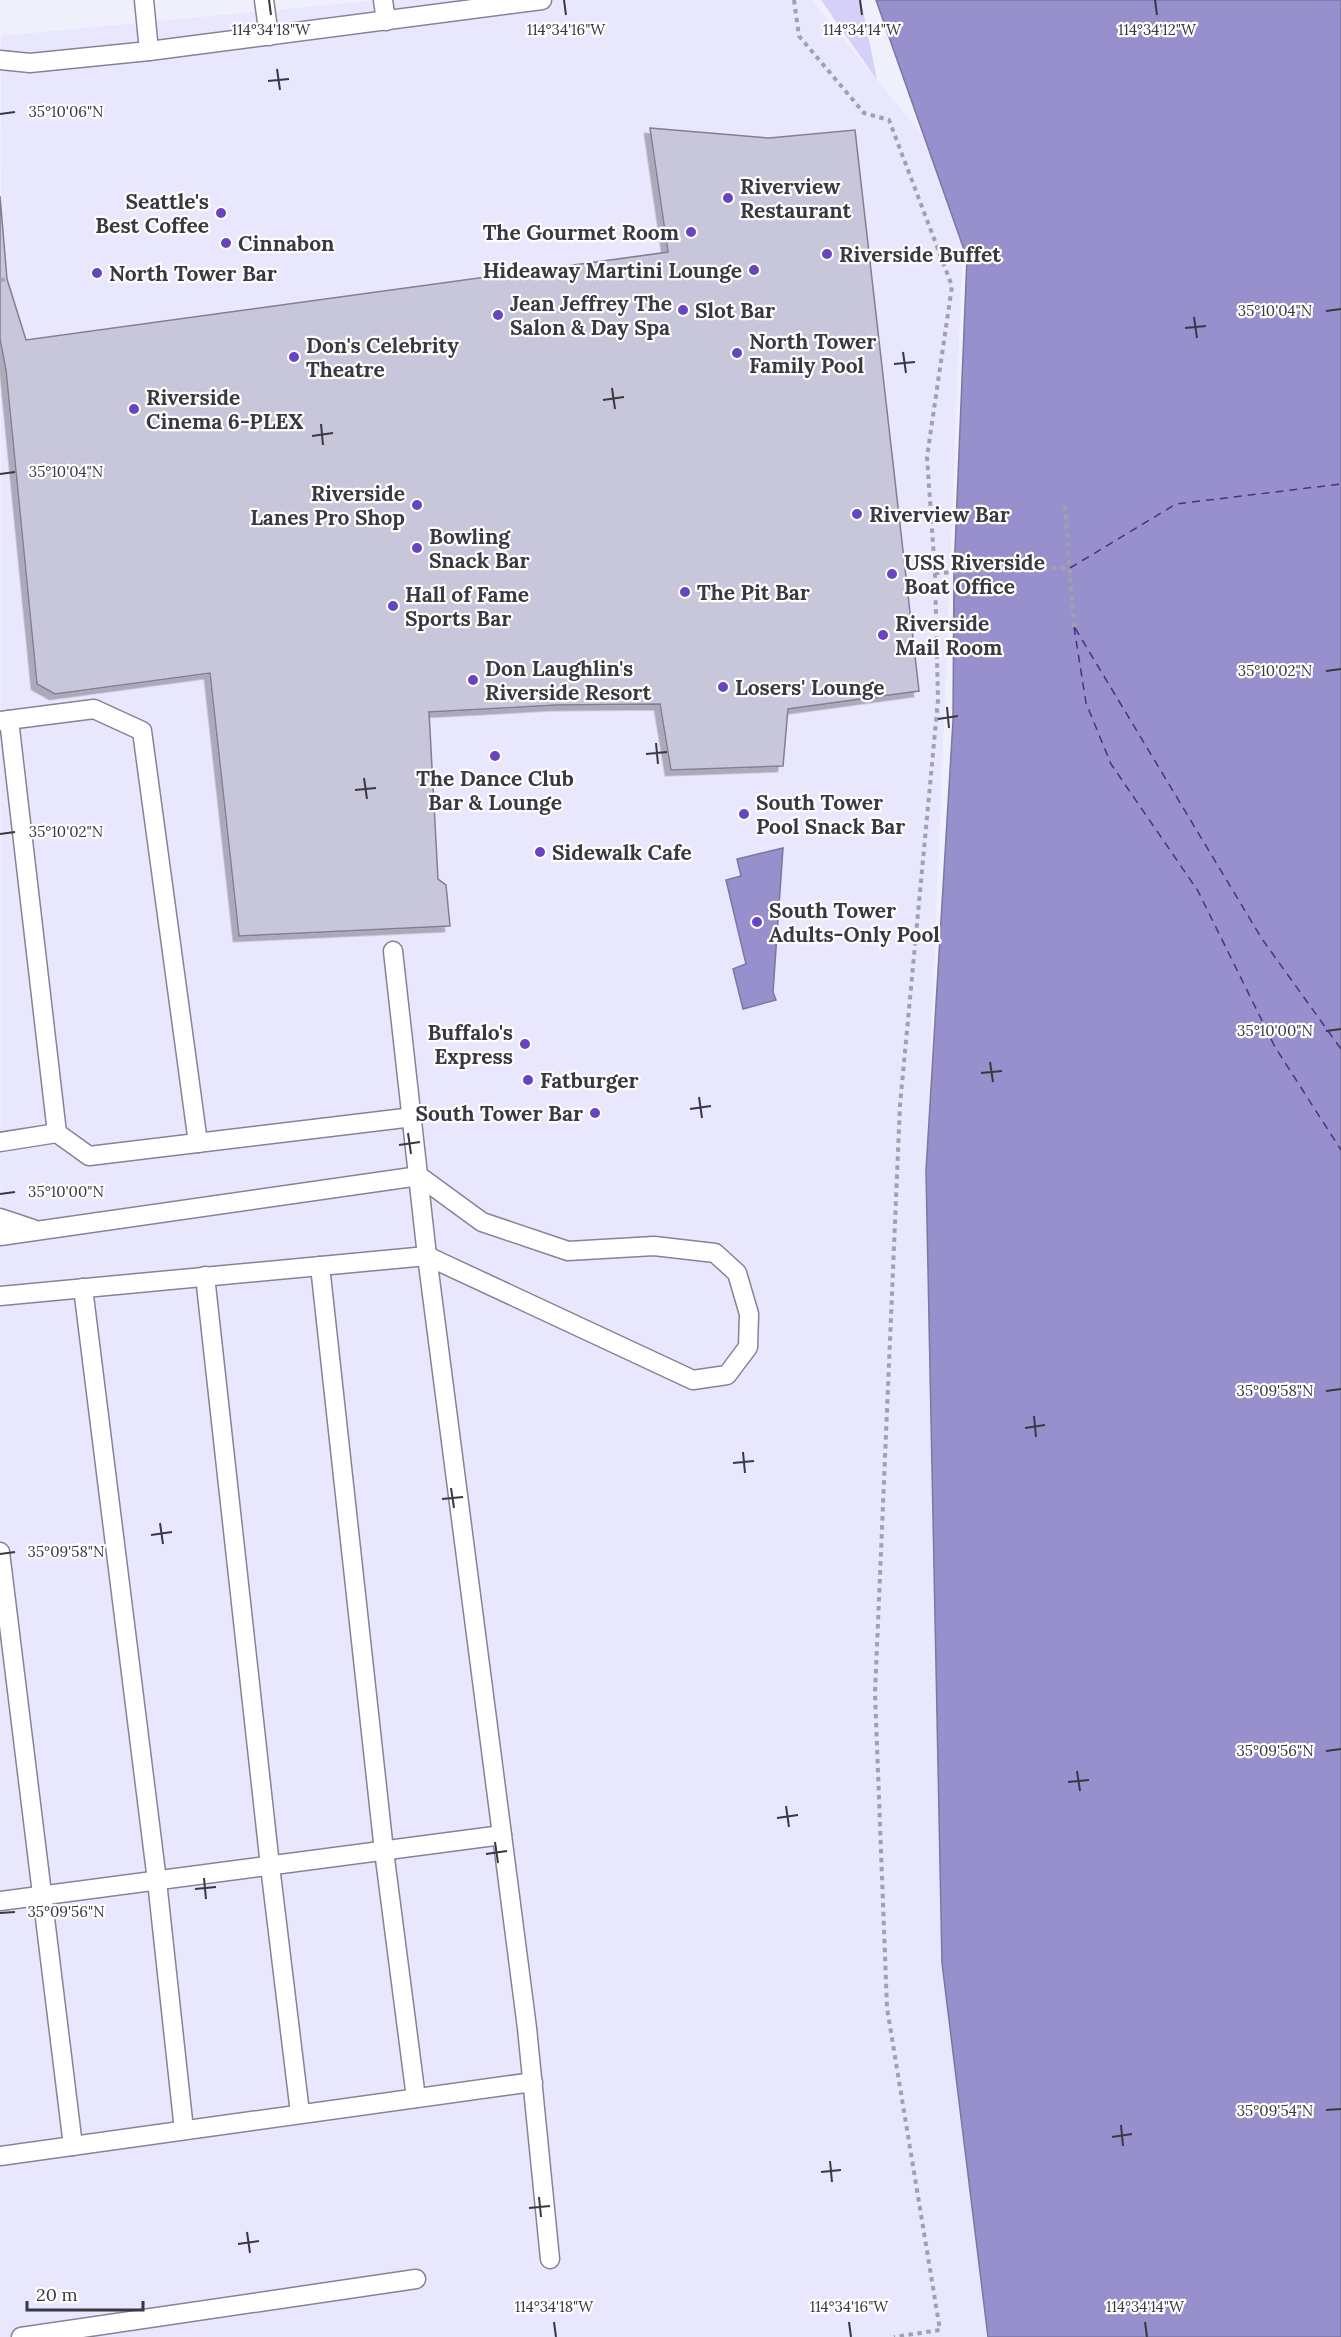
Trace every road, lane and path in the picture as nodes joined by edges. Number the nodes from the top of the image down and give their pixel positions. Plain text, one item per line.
1 (144, 0) edge
2 (264, 0) edge
3 (383, 0) edge
4 (542, 0) edge
5 (794, 0) edge
6 (491, 3) edge
7 (386, 21) junction
8 (269, 36) junction
9 (149, 51) junction
10 (0, 60) edge
11 (7, 279) dead end
12 (0, 280) edge
13 (1065, 506) dead end
14 (1070, 568) junction
15 (935, 573) junction
16 (1074, 627) dead end
17 (4, 720) edge
18 (393, 951) dead end
19 (413, 1118) junction
20 (57, 1133) junction
21 (0, 1142) edge
22 (198, 1143) junction
23 (419, 1176) junction
24 (0, 1218) edge
25 (35, 1230) junction
26 (0, 1236) edge
27 (427, 1256) junction
28 (320, 1266) junction
29 (205, 1276) junction
30 (83, 1288) junction
31 (0, 1296) edge
32 (0, 1552) edge
33 (5, 1631) edge
34 (502, 1835) junction
35 (384, 1851) junction
36 (270, 1866) junction
37 (156, 1881) junction
38 (42, 1896) junction
39 (0, 1901) edge
40 (533, 2082) junction
41 (416, 2098) junction
42 (300, 2113) junction
43 (184, 2130) junction
44 (73, 2146) junction
45 (0, 2156) edge
46 (550, 2259) dead end
47 (416, 2279) dead end
48 (21, 2337) edge
49 (894, 2337) edge

1 - 9 lane
2 - 8 lane
3 - 7 lane
4 - 6 lane
5 - 15 path
6 - 7 lane
7 - 8 lane
8 - 9 lane
9 - 10 lane
11 - 12 path
13 - 14 path
14 - 15 path
14 - 16 path
15 - 49 path
17 - 20 lane
17 - 22 lane
18 - 19 lane
19 - 22 lane
19 - 23 lane
20 - 21 lane
20 - 22 lane
23 - 25 lane
23 - 27 lane
23 - 27 lane
24 - 25 lane
25 - 26 lane
27 - 28 lane
27 - 34 lane
28 - 29 lane
28 - 35 lane
29 - 30 lane
29 - 36 lane
30 - 31 lane
30 - 37 lane
32 - 33 lane
33 - 38 lane
34 - 35 lane
34 - 40 lane
35 - 36 lane
35 - 41 lane
36 - 37 lane
36 - 42 lane
37 - 38 lane
37 - 43 lane
38 - 39 lane
38 - 44 lane
40 - 41 lane
40 - 46 lane
41 - 42 lane
42 - 43 lane
43 - 44 lane
44 - 45 lane
47 - 48 lane

